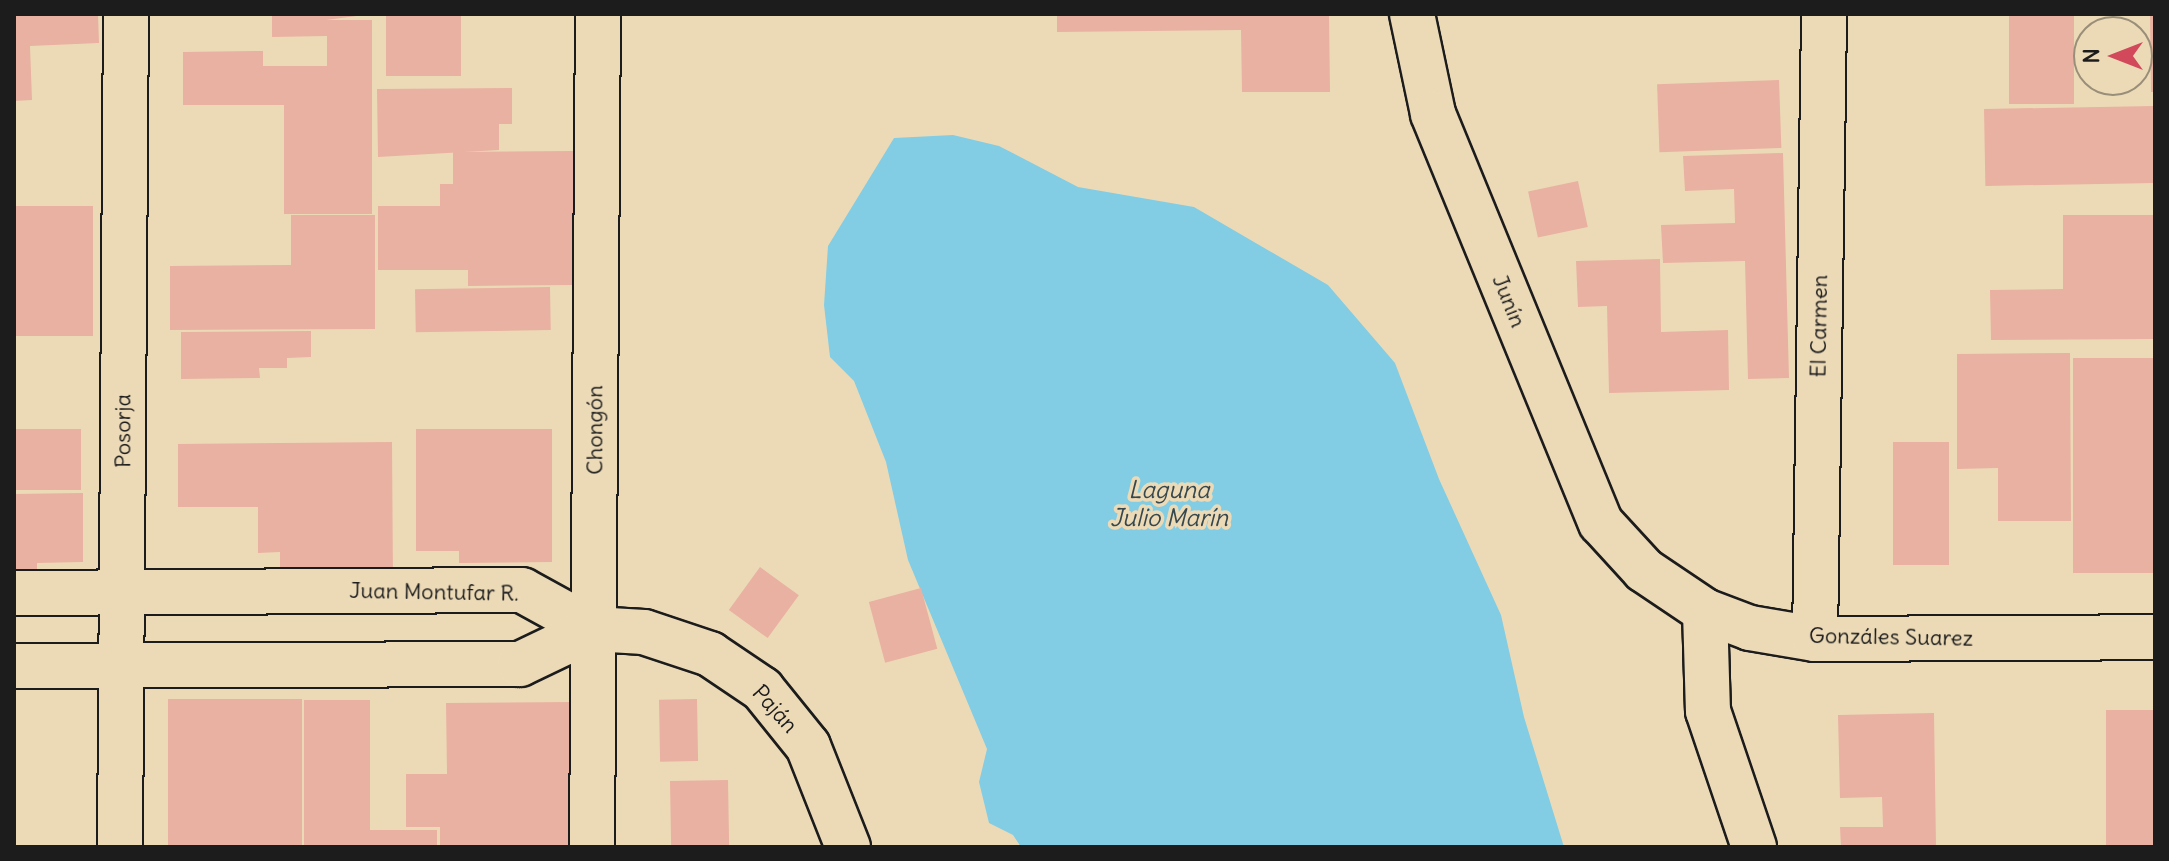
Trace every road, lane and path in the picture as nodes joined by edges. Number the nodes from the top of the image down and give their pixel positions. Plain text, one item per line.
1 (126, 14) edge
2 (598, 14) edge
3 (1412, 14) edge
4 (1824, 14) edge
5 (1644, 570) joint
6 (122, 592) junction
7 (14, 593) edge
8 (1705, 611) junction
9 (593, 629) junction
10 (2155, 637) edge
11 (1815, 639) junction
12 (14, 666) edge
13 (121, 666) junction
14 (120, 847) edge
15 (592, 847) edge
16 (848, 847) edge
17 (1754, 847) edge

1 - 6 street, Posorja
2 - 9 street, Chongón
3 - 5 street, Junín
4 - 11 street, El Carmen
5 - 8 street, Gonzáles Suarez
6 - 7 street, Juan Montufar R.
6 - 9 street, Juan Montufar R.
6 - 13 street, Posorja
8 - 11 street, Gonzáles Suarez
8 - 17 street
9 - 13 street
9 - 15 street, Chongón
9 - 16 street, Paján
10 - 11 street, Gonzáles Suarez
12 - 13 street
13 - 14 street, Posorja

